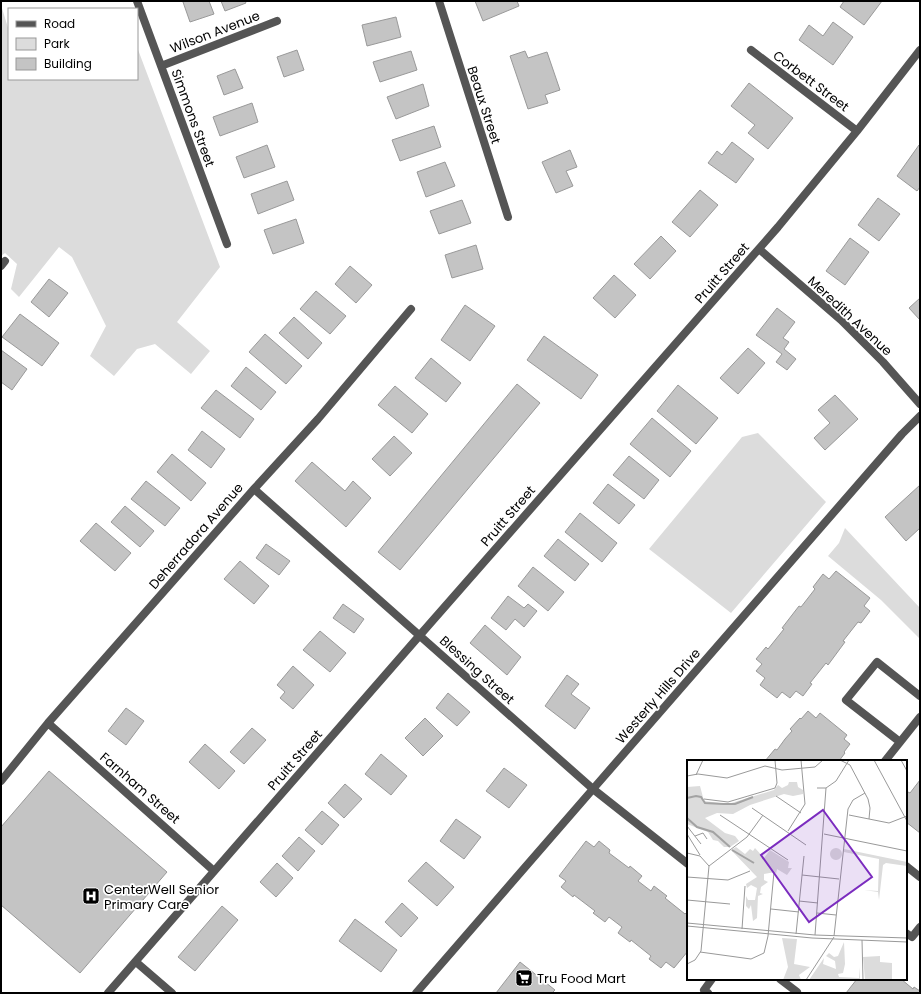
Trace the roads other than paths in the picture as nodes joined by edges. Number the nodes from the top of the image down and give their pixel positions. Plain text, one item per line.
1 (137, 1) edge
2 (439, 1) edge
3 (277, 21) dead end
4 (751, 50) dead end
5 (920, 50) edge
6 (161, 66) junction
7 (857, 131) junction
8 (508, 216) dead end
9 (227, 244) dead end
10 (759, 249) junction
11 (411, 309) dead end
12 (920, 404) edge
13 (920, 416) edge
14 (254, 488) junction
15 (420, 635) junction
16 (920, 696) edge
17 (920, 717) edge
18 (48, 723) junction
19 (900, 742) junction
20 (886, 760) edge
21 (1, 781) edge
22 (593, 789) junction
23 (687, 863) edge
24 (907, 867) edge
25 (214, 870) junction
26 (920, 877) edge
27 (920, 927) edge
28 (907, 934) edge
29 (136, 962) junction
30 (712, 980) edge
31 (781, 980) edge
32 (706, 991) edge
33 (108, 993) edge
34 (172, 993) edge
35 (416, 993) edge
36 (796, 993) edge

1 - 6 street, Simmons Street
2 - 8 street, Beaux Street
3 - 6 street, Wilson Avenue
4 - 7 street, Corbett Street
5 - 7 street, Pruitt Street
6 - 9 street, Simmons Street
7 - 10 street, Pruitt Street
10 - 12 street, Meredith Avenue
10 - 15 street, Pruitt Street
11 - 14 street, Deherradora Avenue
13 - 22 street, Westerly Hills Drive
14 - 15 street, Blessing Street
14 - 18 street, Deherradora Avenue
15 - 22 street, Blessing Street
15 - 25 street, Pruitt Street
16 - 19 street
17 - 19 street
18 - 21 street, Deherradora Avenue
18 - 25 street, Farnham Street
19 - 20 street
22 - 23 street, Blessing Street
22 - 35 street, Westerly Hills Drive
24 - 26 street
25 - 29 street, Pruitt Street
27 - 28 street
29 - 33 street, Pruitt Street
29 - 34 street
30 - 32 street
31 - 36 street

